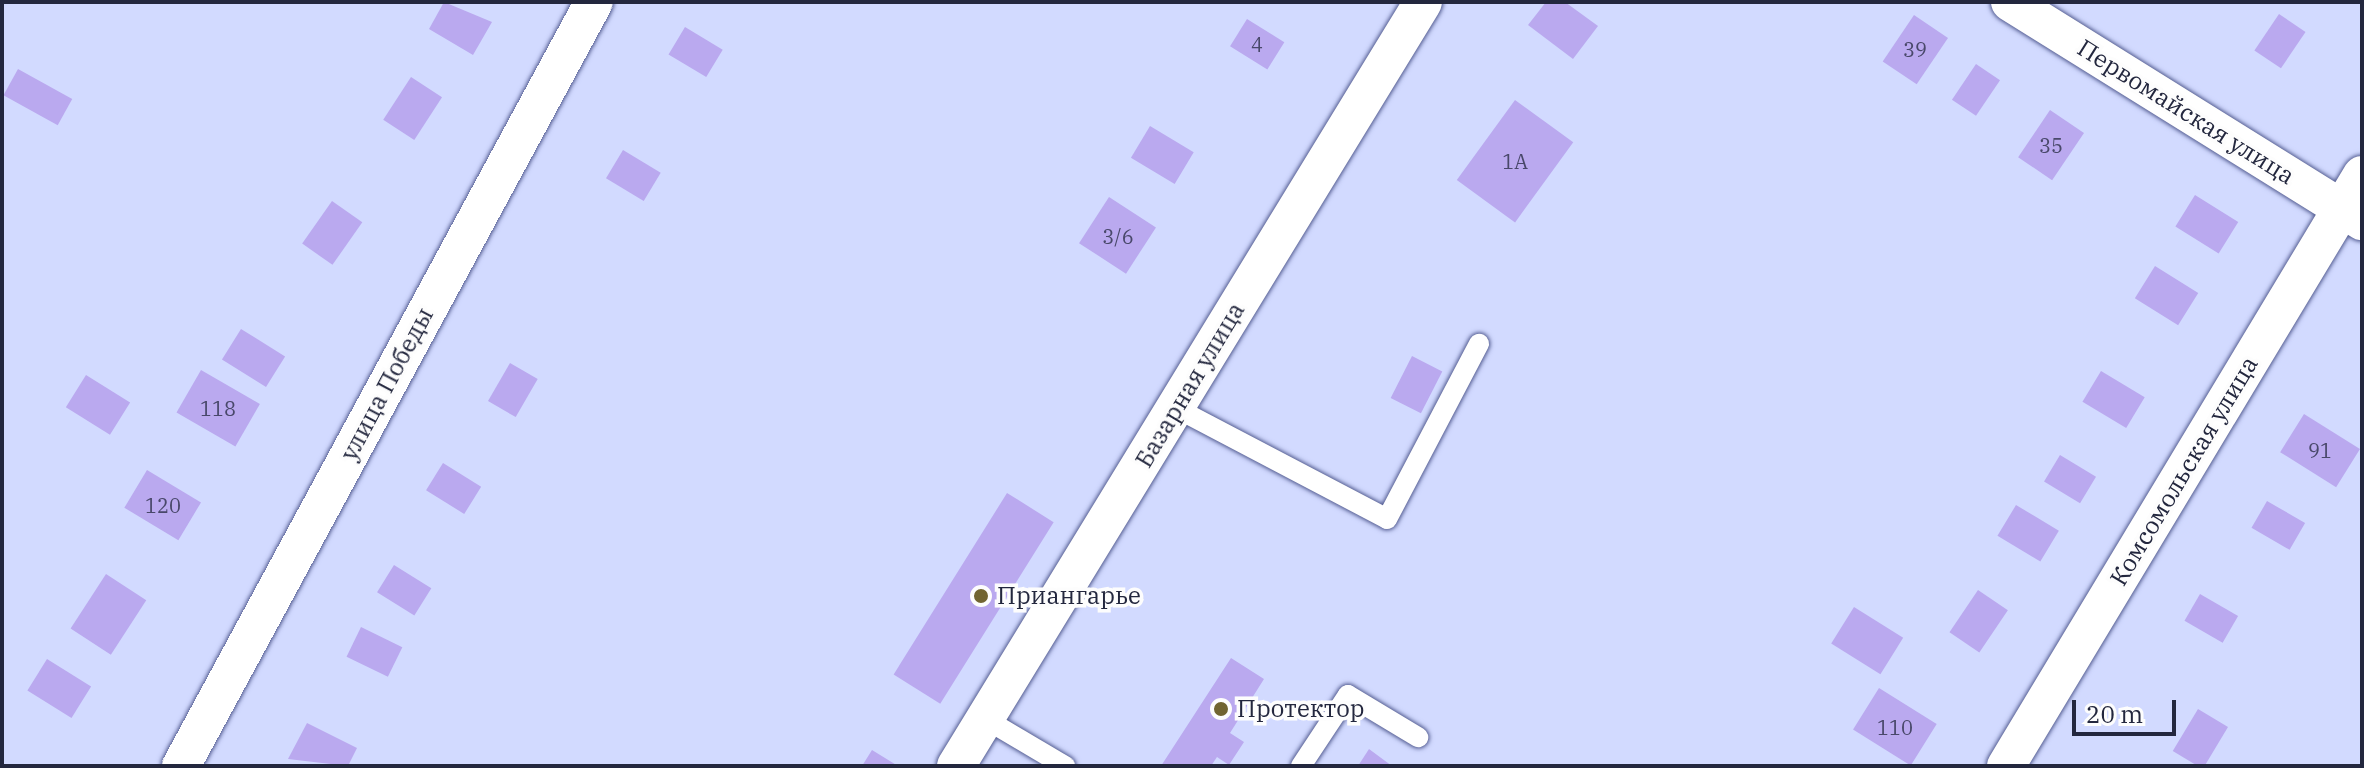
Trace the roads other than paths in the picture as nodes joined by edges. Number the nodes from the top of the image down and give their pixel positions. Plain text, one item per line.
1 (594, 2) edge
2 (1423, 2) edge
3 (2010, 2) edge
4 (2362, 175) edge
5 (2352, 215) edge
6 (1479, 344) dead end
7 (1176, 408) junction
8 (987, 720) junction
9 (1418, 737) dead end
10 (181, 766) edge
11 (956, 766) edge
12 (1065, 766) edge
13 (1301, 766) edge
14 (2006, 766) edge

1 - 10 street, улица Победы
2 - 7 street, Базарная улица
3 - 5 street, Первомайская улица
4 - 5 street, Комсомольская улица
5 - 14 street, Комсомольская улица
6 - 7 lane
7 - 8 street, Базарная улица
8 - 11 street, Базарная улица
8 - 12 lane
9 - 13 lane

